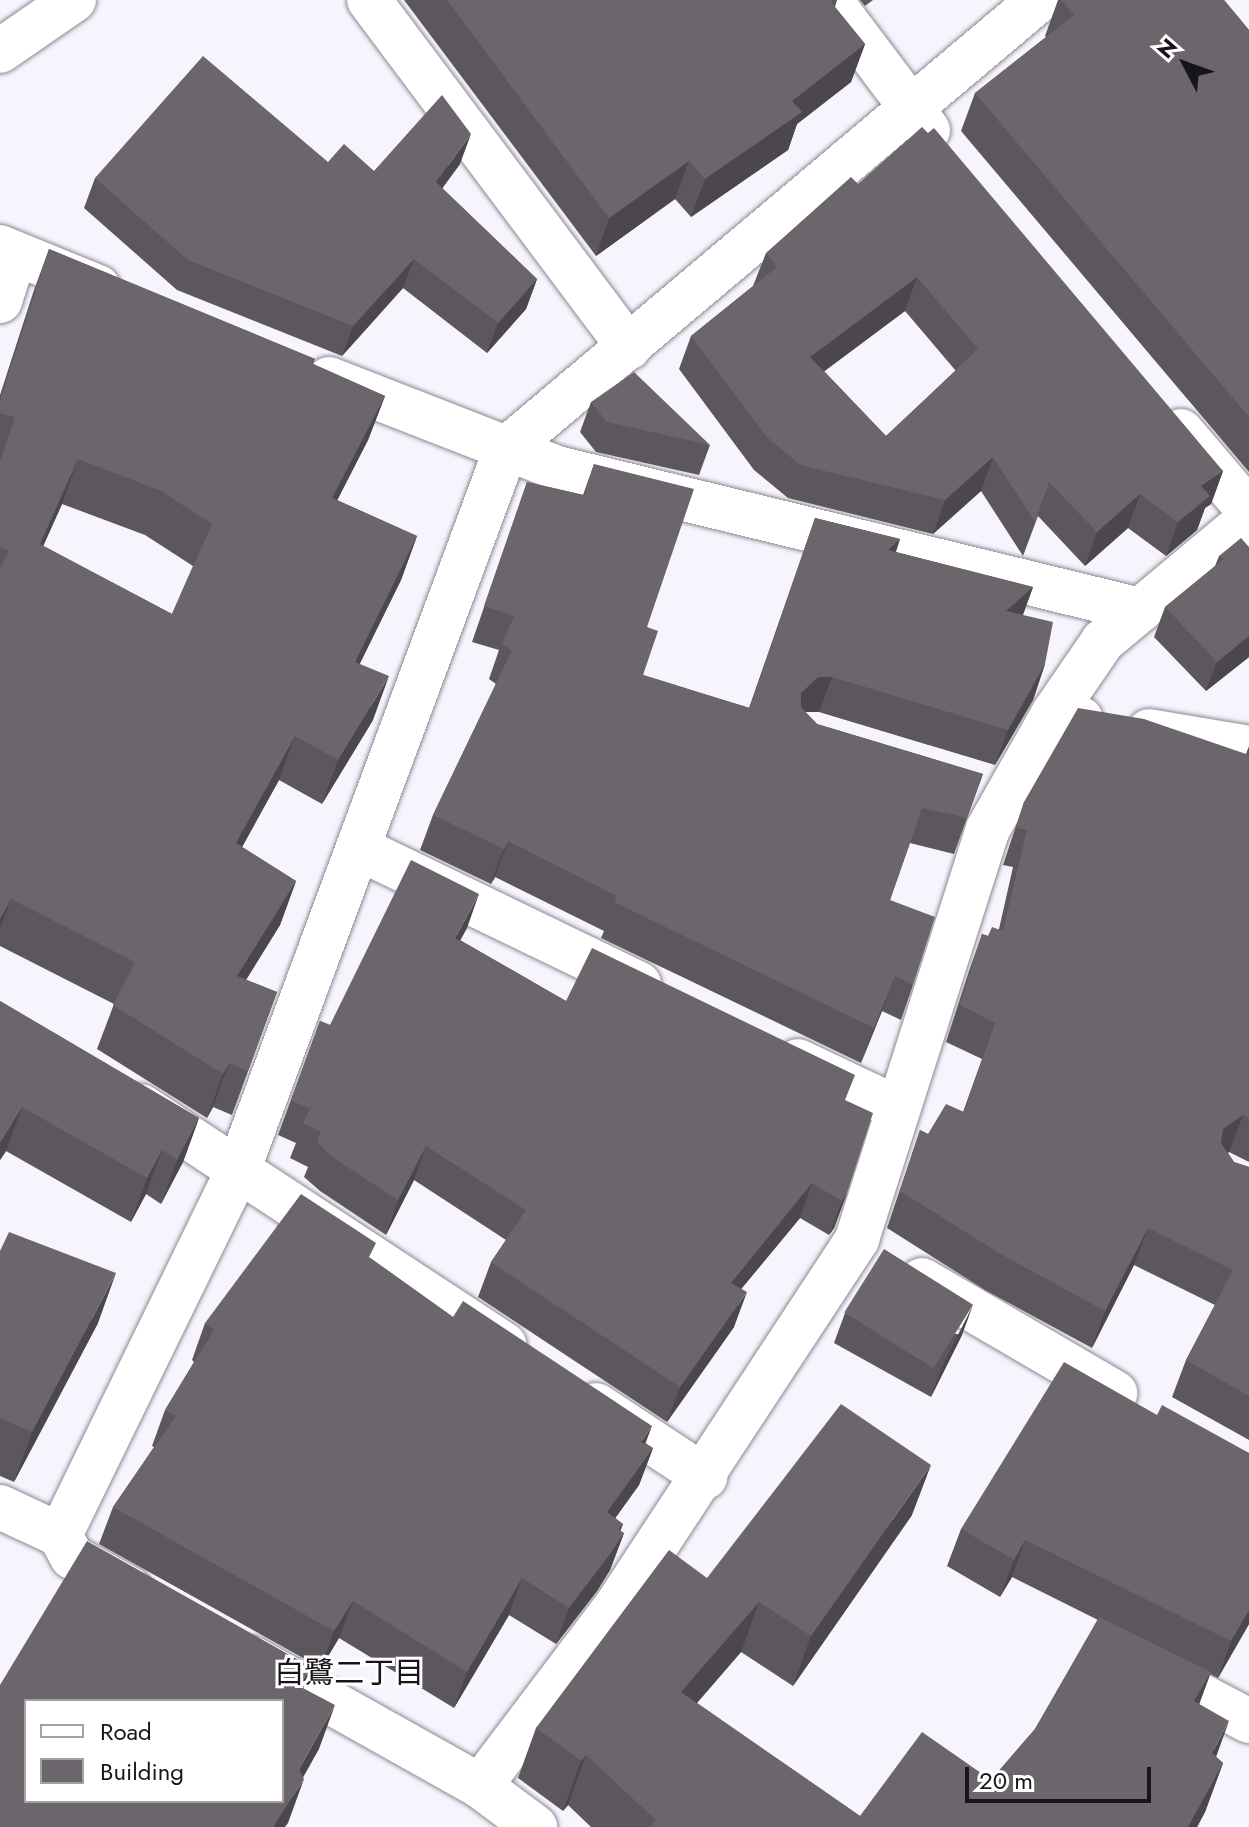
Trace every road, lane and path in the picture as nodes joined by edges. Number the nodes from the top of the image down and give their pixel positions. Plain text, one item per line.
1 (74, 0) edge
2 (369, 0) edge
3 (830, 0) edge
4 (1039, 0) edge
5 (0, 51) edge
6 (910, 109) junction
7 (951, 158) edge
8 (8, 250) edge
9 (131, 300) edge
10 (0, 301) edge
11 (629, 348) junction
12 (289, 363) edge
13 (1157, 402) edge
14 (506, 449) junction
15 (1249, 511) edge
16 (1249, 519) edge
17 (1140, 610) junction
18 (1053, 714) junction
19 (1249, 748) edge
20 (963, 781) edge
21 (1008, 795) junction
22 (360, 849) junction
23 (671, 999) edge
24 (756, 1040) edge
25 (106, 1085) edge
26 (897, 1108) junction
27 (239, 1168) junction
28 (857, 1239) junction
29 (1152, 1414) edge
30 (705, 1477) junction
31 (0, 1507) edge
32 (60, 1535) junction
33 (167, 1610) edge
34 (222, 1641) edge
35 (1118, 1656) edge
36 (1249, 1721) edge
37 (480, 1786) junction
38 (535, 1827) edge

1 - 5 street
2 - 11 street
3 - 6 street
4 - 6 street
6 - 7 street
6 - 11 street
8 - 9 street
8 - 10 street
11 - 14 street
12 - 14 street
13 - 15 street
14 - 17 street
14 - 22 street
16 - 17 street
17 - 18 street
18 - 19 street
18 - 21 street
20 - 21 street
21 - 26 street
22 - 23 street
22 - 27 street
24 - 26 street
25 - 27 street
26 - 28 street
27 - 30 street
27 - 32 street
28 - 29 street
28 - 30 street
30 - 37 street
31 - 32 street
32 - 33 street
34 - 37 street
35 - 36 street
37 - 38 street

